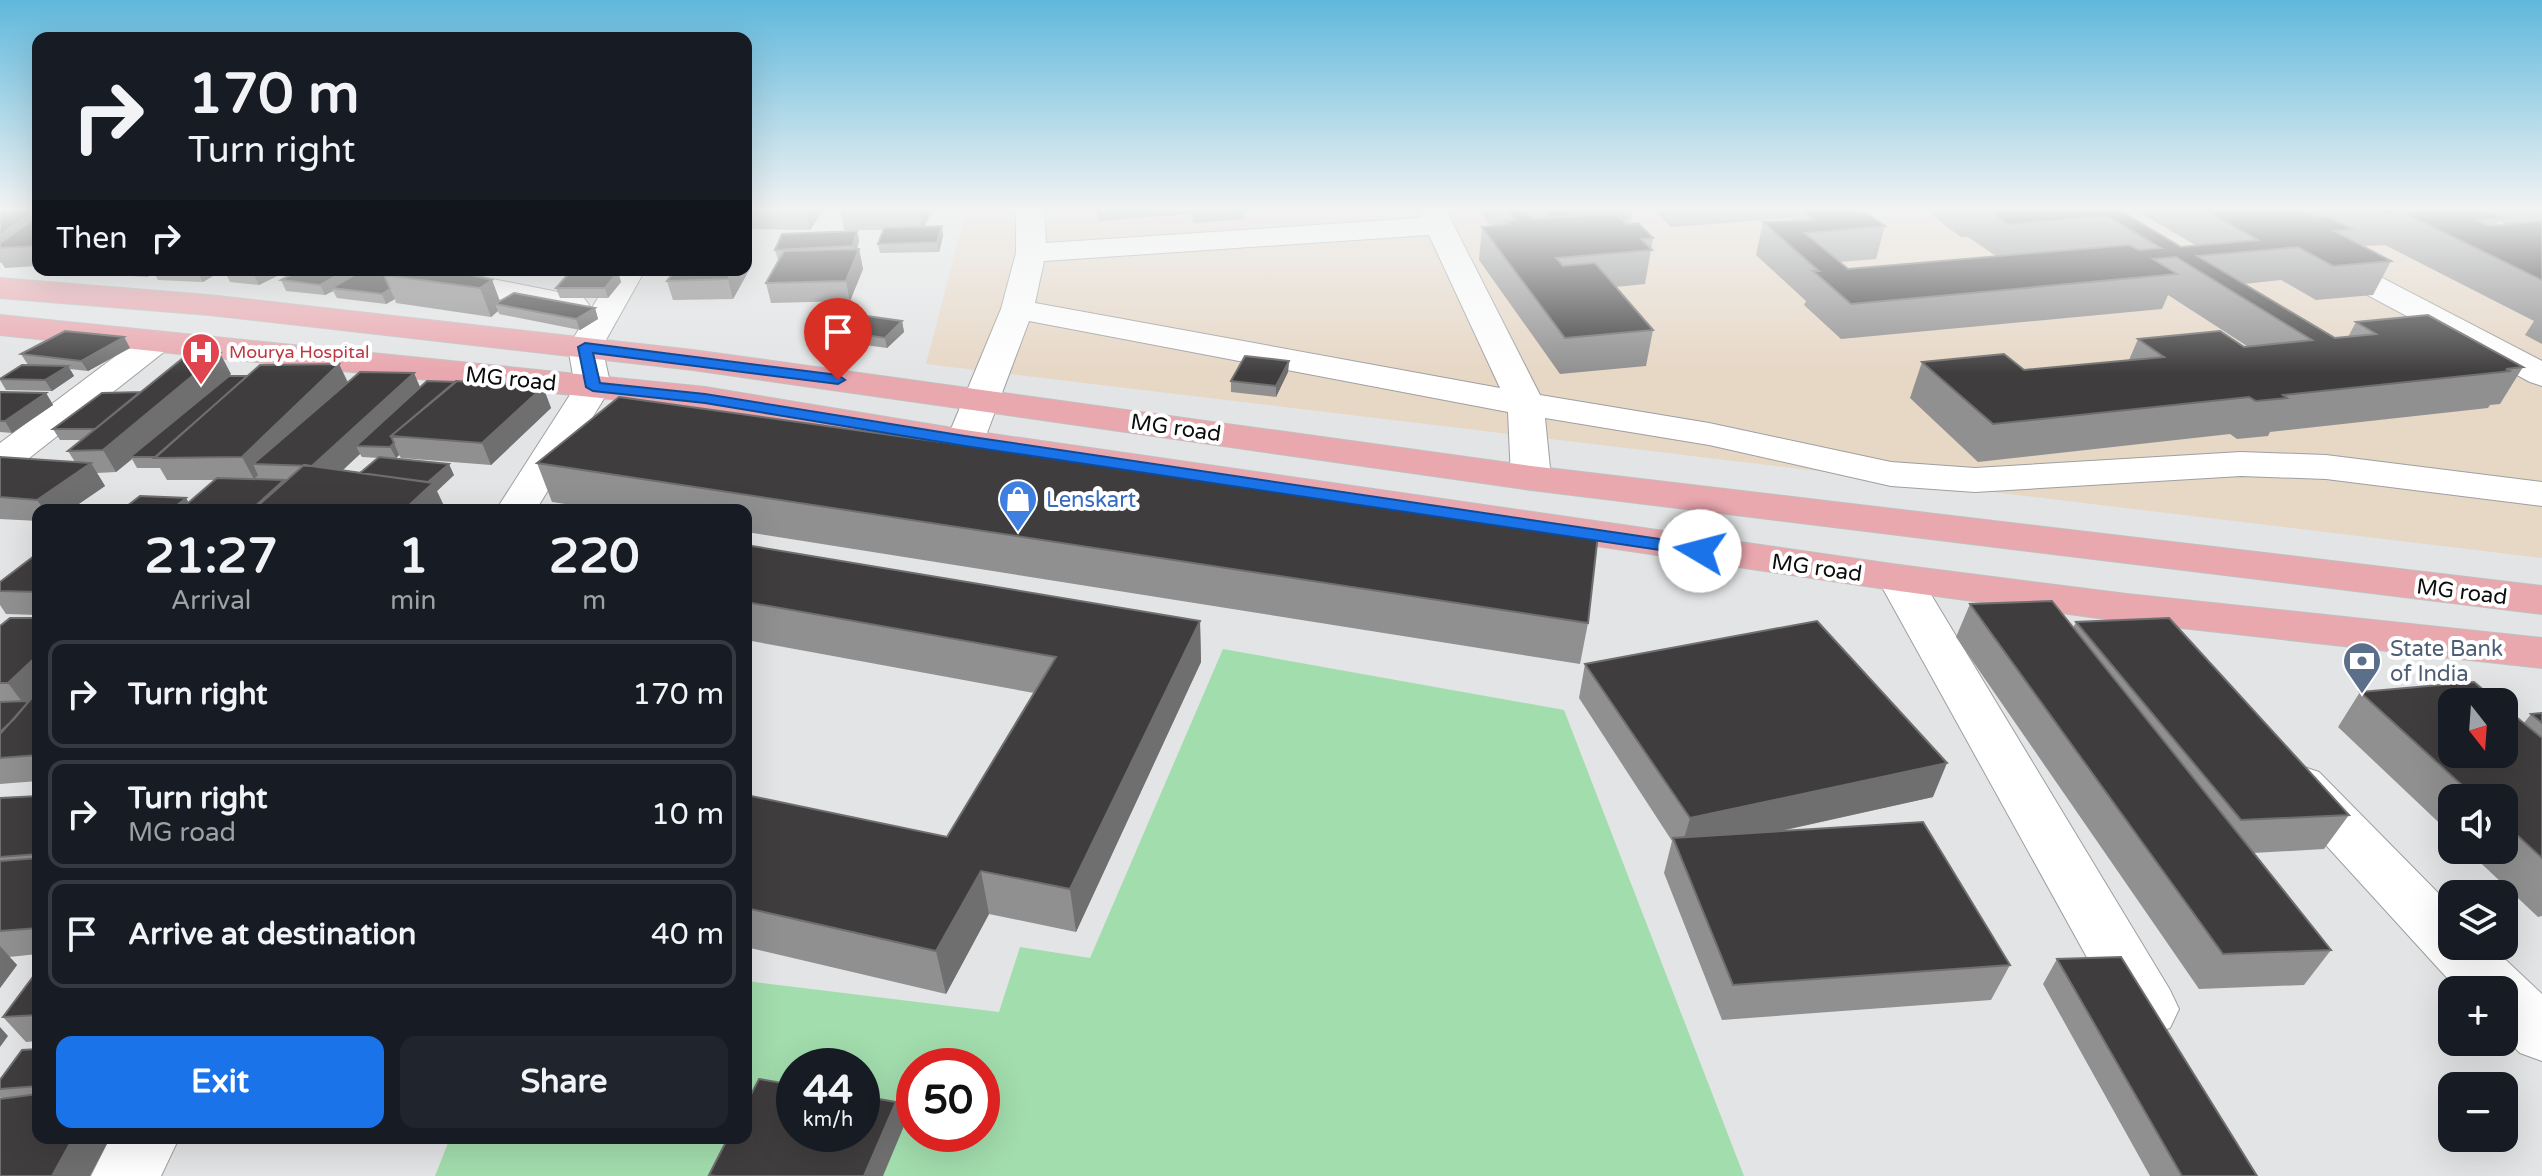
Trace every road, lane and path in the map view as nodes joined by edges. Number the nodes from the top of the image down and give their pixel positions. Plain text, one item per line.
1 (1029, 263) edge
2 (1458, 263) edge
3 (2330, 263) edge
4 (430, 276) edge
5 (627, 276) edge
6 (0, 288) edge
7 (1017, 309) junction
8 (607, 312) junction
9 (0, 325) edge
10 (157, 341) junction
11 (585, 347) junction
12 (2542, 375) edge
13 (593, 387) junction
14 (983, 399) junction
15 (1526, 404) junction
16 (965, 441) junction
17 (0, 462) edge
18 (1531, 478) junction
19 (2542, 494) edge
20 (520, 504) edge
21 (1899, 578) junction
22 (2542, 600) edge
23 (2150, 611) junction
24 (2542, 653) edge
25 (2188, 656) edge
26 (2275, 757) edge
27 (2438, 931) edge
28 (2466, 960) edge
29 (2483, 976) edge
30 (2518, 1011) edge
31 (2542, 1034) edge
32 (2174, 1054) edge
33 (143, 1144) edge
34 (125, 1176) edge

1 - 7 street
2 - 15 street
3 - 12 street
4 - 8 street
5 - 8 street
6 - 11 main road, MG road
7 - 14 street
7 - 15 street
8 - 11 street
9 - 10 main road, MG road
10 - 13 main road, MG road
10 - 17 street
11 - 13 street
11 - 14 main road, MG road
13 - 16 main road, MG road
13 - 20 street
14 - 16 street
14 - 18 main road, MG road
15 - 18 street
15 - 19 street
16 - 21 main road, MG road
18 - 22 main road, MG road
21 - 23 main road, MG road
21 - 32 street
23 - 24 main road, MG road
23 - 25 street
26 - 27 street
28 - 29 street
30 - 31 street
33 - 34 street

